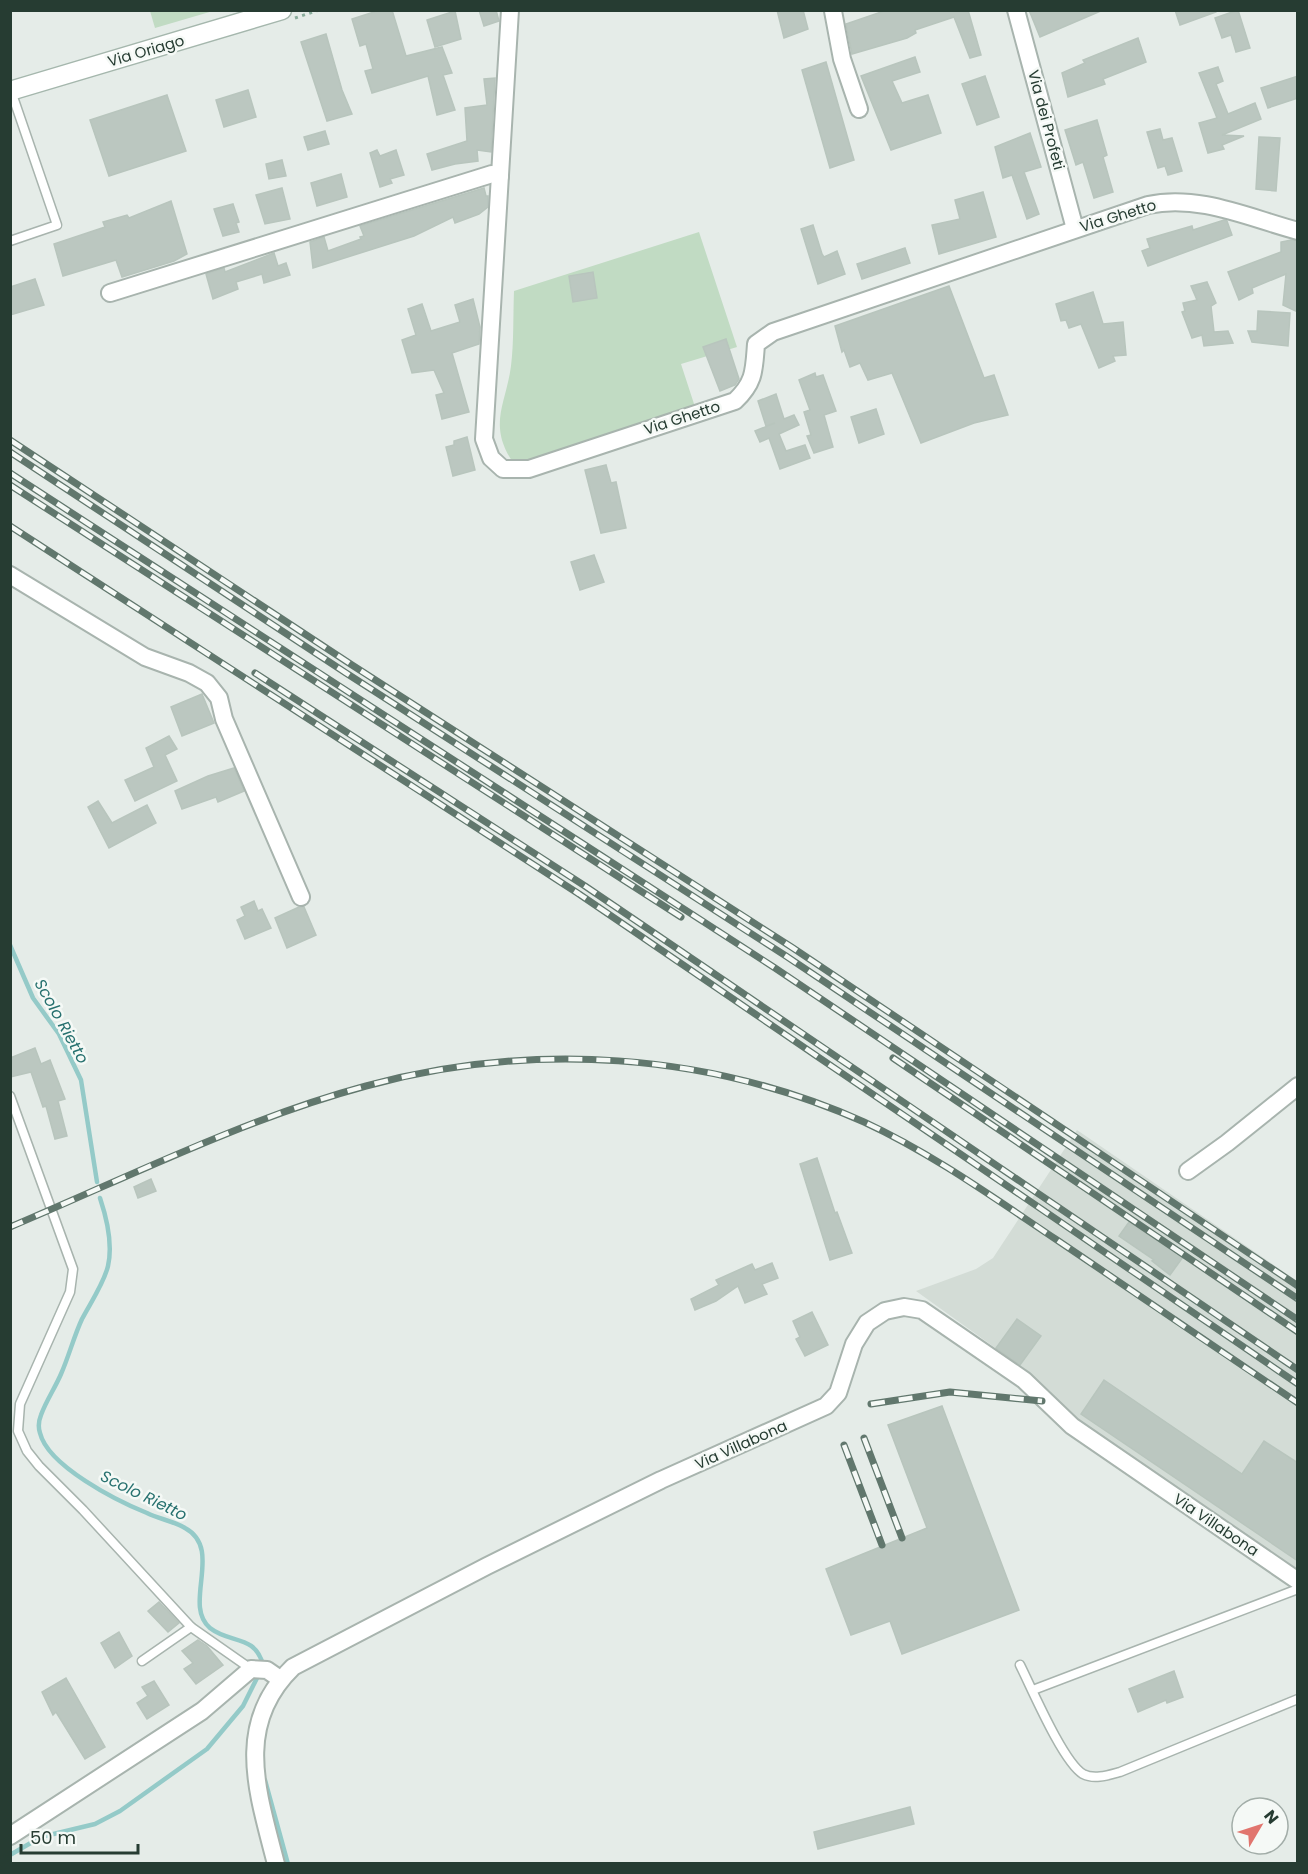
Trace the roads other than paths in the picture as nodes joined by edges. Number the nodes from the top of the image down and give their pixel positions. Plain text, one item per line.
1 (282, 10) edge
2 (510, 10) edge
3 (1016, 10) edge
4 (834, 11) edge
5 (11, 91) edge
6 (859, 110) dead end
7 (500, 176) junction
8 (1076, 229) junction
9 (1298, 231) edge
10 (10, 241) edge
11 (110, 293) dead end
12 (10, 575) edge
13 (301, 897) dead end
14 (1298, 1086) edge
15 (10, 1096) edge
16 (1188, 1171) dead end
17 (1298, 1581) edge
18 (1298, 1589) edge
19 (191, 1627) junction
20 (142, 1661) dead end
21 (1020, 1665) dead end
22 (266, 1673) junction
23 (1033, 1690) junction
24 (1298, 1698) edge
25 (10, 1836) edge
26 (276, 1863) edge

1 - 5 street, Via Oriago
2 - 7 street, Via Ghetto
3 - 8 street, Via dei Profeti
4 - 6 street
5 - 10 lane
7 - 8 street, Via Ghetto
7 - 11 street
8 - 9 street, Via Ghetto
12 - 13 street
14 - 16 street
15 - 19 lane
17 - 22 street, Via Villabona
18 - 23 lane
19 - 20 lane
19 - 22 lane
21 - 23 lane
22 - 25 street
22 - 26 street, Via Villabona
23 - 24 lane

